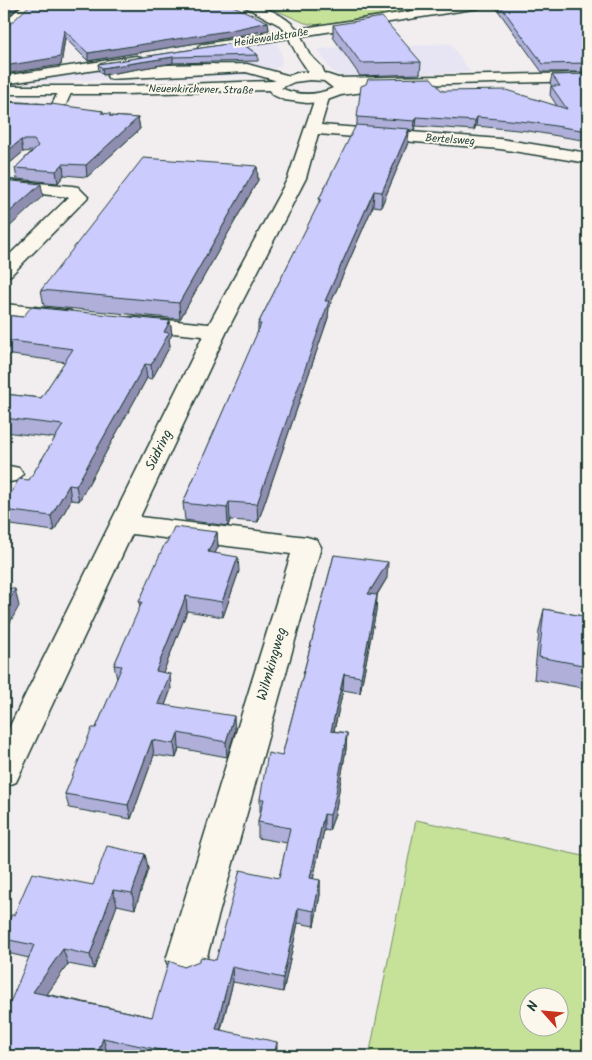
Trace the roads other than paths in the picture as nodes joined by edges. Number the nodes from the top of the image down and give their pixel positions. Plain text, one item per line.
1 (31, 4) edge
2 (246, 4) edge
3 (479, 4) edge
4 (5, 27) edge
5 (294, 34) junction
6 (188, 51) edge
7 (303, 56) junction
8 (149, 58) edge
9 (129, 61) junction
10 (142, 72) junction
11 (319, 77) junction
12 (588, 77) edge
13 (4, 80) edge
14 (284, 83) junction
15 (337, 87) junction
16 (4, 90) edge
17 (86, 90) junction
18 (48, 91) junction
19 (64, 91) junction
20 (4, 94) edge
21 (299, 98) junction
22 (322, 98) junction
23 (4, 107) edge
24 (311, 129) junction
25 (588, 158) edge
26 (17, 168) edge
27 (4, 180) edge
28 (4, 185) edge
29 (4, 271) edge
30 (4, 310) edge
31 (80, 318) edge
32 (109, 321) edge
33 (216, 332) junction
34 (123, 524) junction
35 (4, 772) edge
36 (186, 960) dead end

1 - 4 street
2 - 5 street
3 - 5 street, Heidewaldstraße
5 - 6 street, Heidewaldstraße
5 - 7 street
7 - 11 street
7 - 14 street
8 - 9 street
9 - 10 street
9 - 13 street
10 - 14 street
10 - 17 street
11 - 14 street
11 - 15 street
12 - 15 street
14 - 17 street, Neuenkirchener Straße
14 - 21 street
15 - 22 street
16 - 18 street, Neuenkirchener Straße
17 - 19 street, Neuenkirchener Straße
18 - 19 street, Neuenkirchener Straße
18 - 20 street, Neuenkirchener Straße
19 - 23 street
21 - 22 street
21 - 24 street
22 - 24 street, Südring
24 - 25 street, Bertelsweg
24 - 33 street, Südring
26 - 27 street
28 - 29 street
30 - 31 street
32 - 33 street
33 - 34 street, Südring
34 - 35 street, Südring
34 - 36 street, Wilmkingweg

